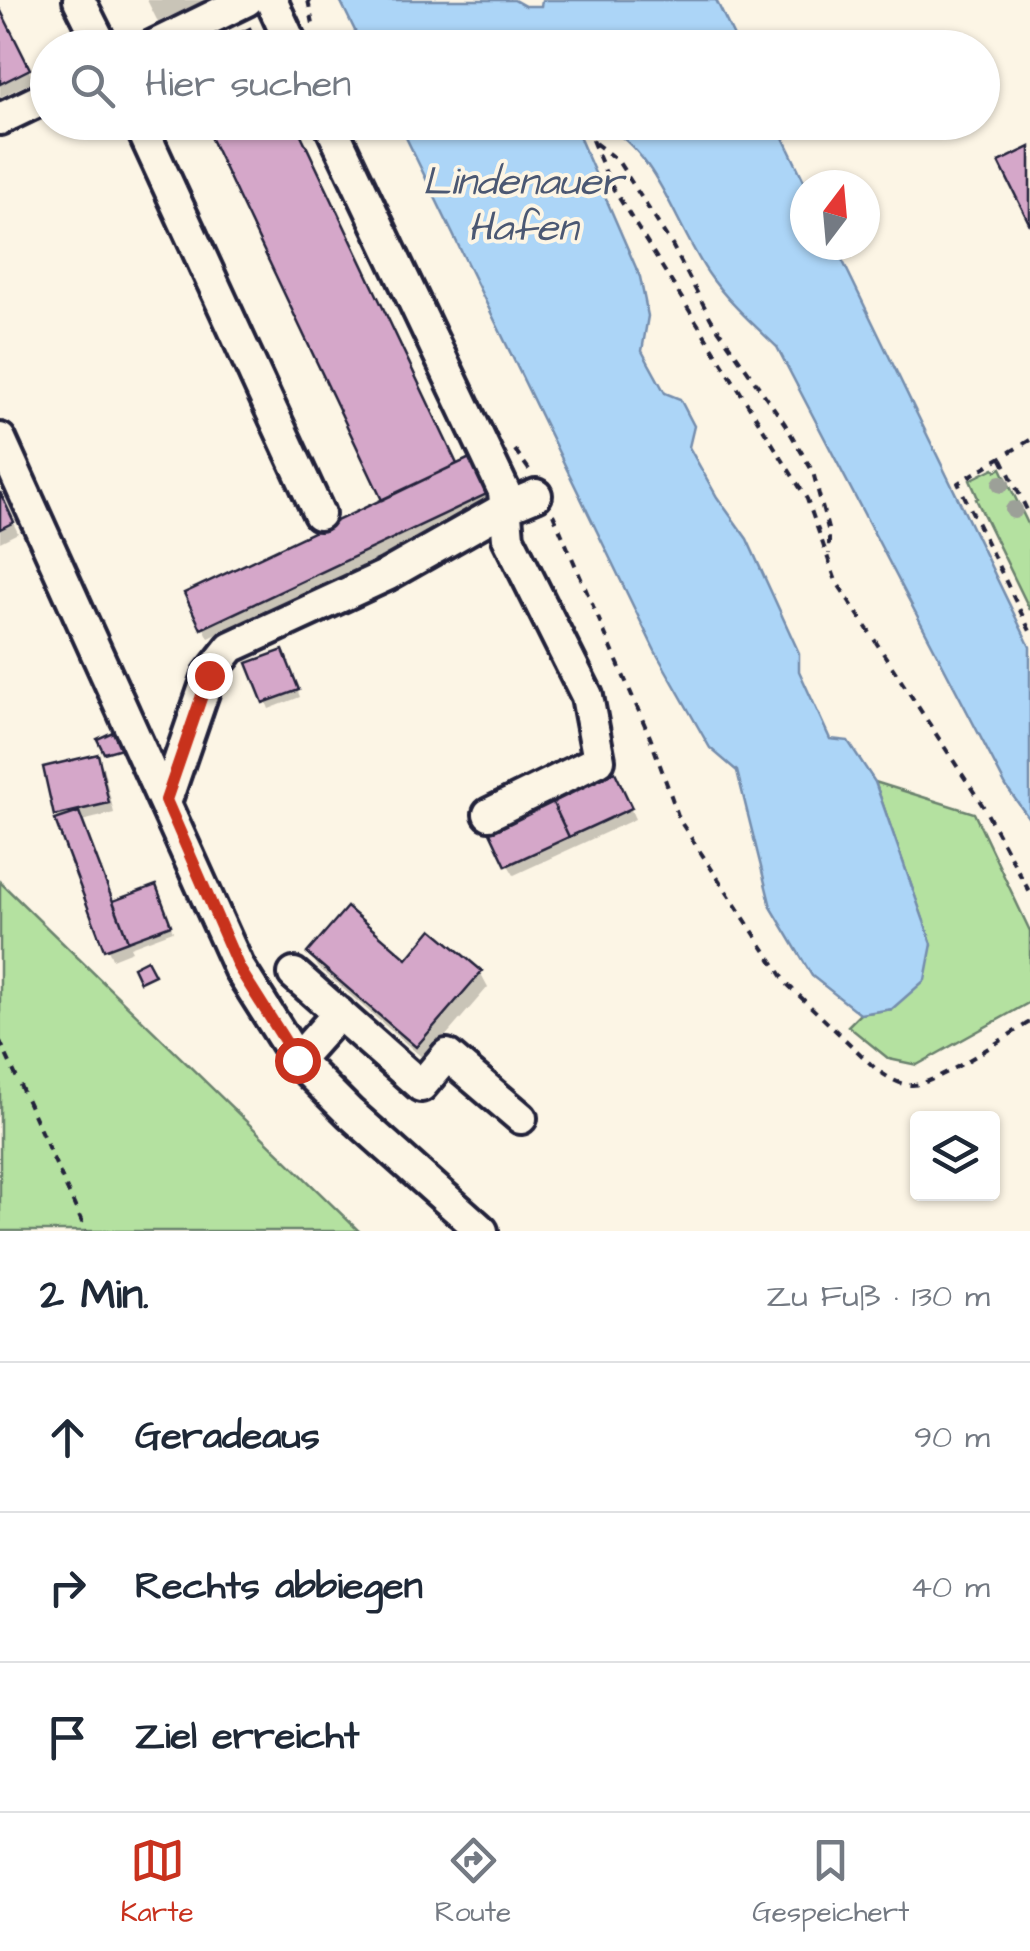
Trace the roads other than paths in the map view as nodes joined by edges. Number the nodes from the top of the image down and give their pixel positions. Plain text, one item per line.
1 (79, 0) edge
2 (247, 0) edge
3 (271, 0) edge
4 (94, 30) edge
5 (186, 30) edge
6 (295, 30) edge
7 (30, 105) edge
8 (0, 119) edge
9 (147, 140) edge
10 (338, 140) edge
11 (0, 439) edge
12 (540, 493) road end
13 (507, 507) junction
14 (319, 514) dead end
15 (166, 800) junction
16 (489, 814) dead end
17 (294, 974) dead end
18 (339, 1013) junction
19 (297, 1060) junction
20 (521, 1118) dead end
21 (482, 1231) edge

1 - 4 lane
2 - 5 lane
3 - 6 lane
7 - 8 lane
9 - 14 lane
10 - 13 lane
11 - 15 lane
12 - 13 lane
13 - 15 lane
13 - 16 lane
15 - 19 lane
17 - 18 lane
18 - 19 lane
18 - 20 lane
19 - 21 lane

